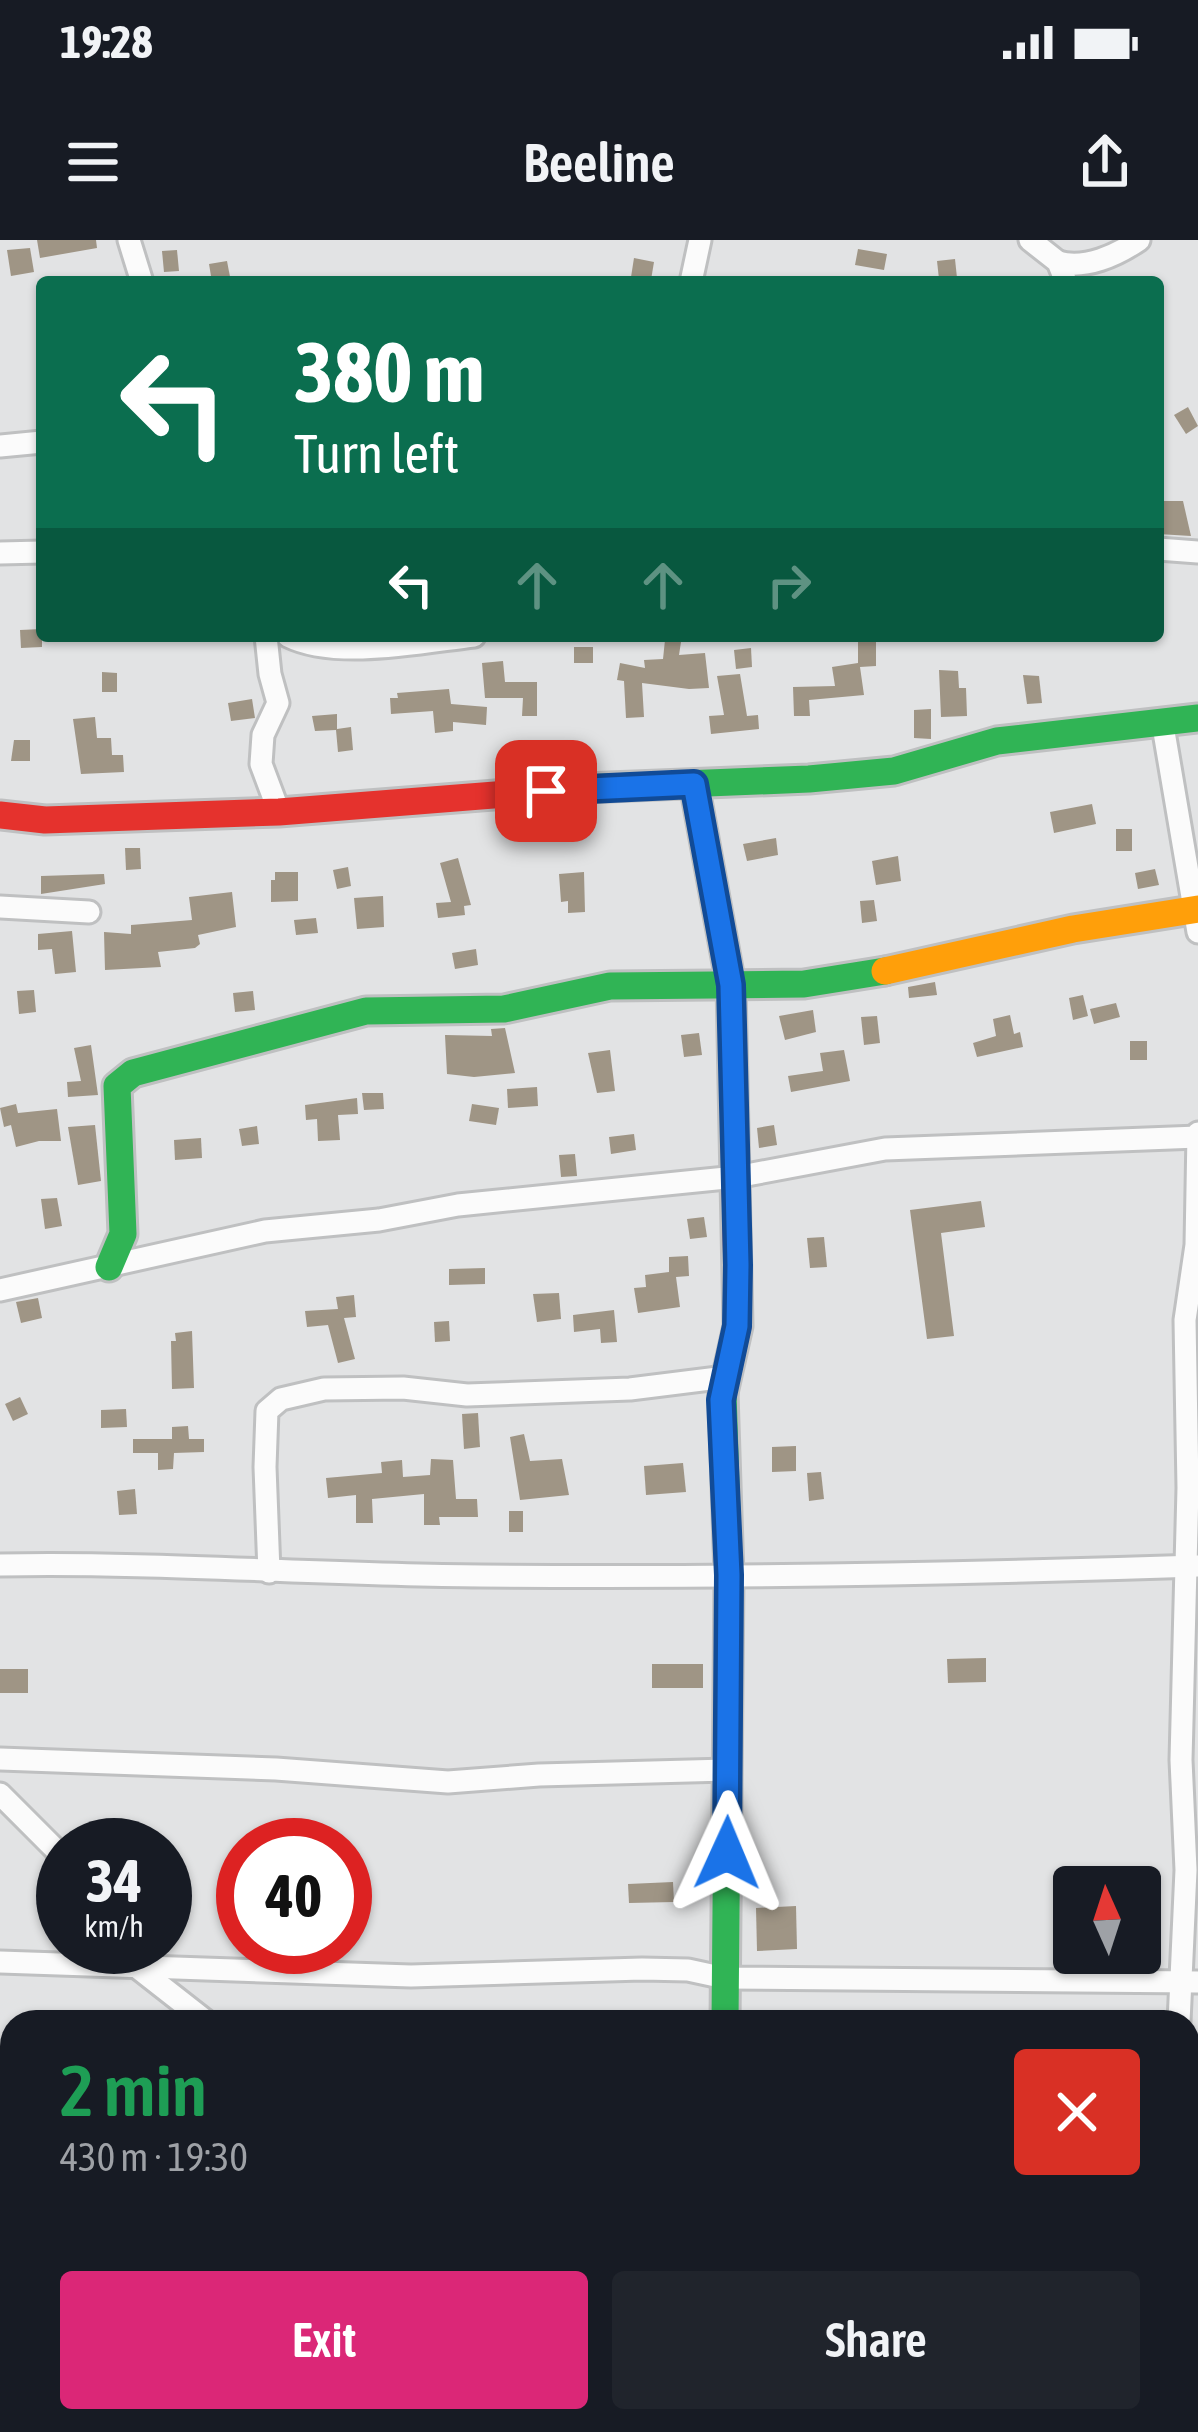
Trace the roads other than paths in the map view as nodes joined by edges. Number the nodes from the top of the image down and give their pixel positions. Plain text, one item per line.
1 (129, 240) edge
2 (700, 240) edge
3 (1030, 240) edge
4 (1139, 240) edge
5 (1062, 272) edge
6 (140, 276) edge
7 (692, 276) edge
8 (36, 443) edge
9 (0, 446) edge
10 (1164, 549) edge
11 (1198, 551) edge
12 (0, 553) edge
13 (36, 553) edge
14 (266, 642) edge
15 (311, 642) edge
16 (425, 642) edge
17 (1198, 718) edge
18 (1162, 721) junction
19 (694, 784) junction
20 (279, 812) junction
21 (0, 814) edge
22 (0, 907) edge
23 (88, 912) dead end
24 (1197, 917) edge
25 (731, 985) junction
26 (1198, 1136) edge
27 (736, 1177) junction
28 (109, 1267) junction
29 (0, 1290) edge
30 (726, 1377) junction
31 (1192, 1381) edge
32 (0, 1565) edge
33 (1192, 1566) edge
34 (269, 1571) junction
35 (729, 1575) junction
36 (0, 1760) edge
37 (728, 1770) junction
38 (0, 1794) edge
39 (36, 1830) edge
40 (0, 1962) edge
41 (36, 1964) edge
42 (192, 1970) edge
43 (146, 1974) edge
44 (725, 1978) junction
45 (1190, 1982) edge
46 (192, 2010) edge
47 (725, 2010) edge

1 - 6 street
2 - 7 street
3 - 5 street
4 - 5 street
8 - 9 street
10 - 11 street
12 - 13 street
14 - 20 street
15 - 16 street
17 - 18 street
18 - 19 street
18 - 24 street
19 - 20 street
19 - 25 street
20 - 21 street
22 - 23 street
24 - 25 street
25 - 27 street
25 - 28 street
26 - 27 street
26 - 31 street
27 - 28 street
27 - 30 street
28 - 29 street
30 - 34 street
30 - 35 street
31 - 33 street
32 - 34 street
33 - 35 street
33 - 45 street
34 - 35 street
35 - 37 street
36 - 37 street
37 - 44 street
38 - 39 street
40 - 41 street
42 - 44 street
43 - 46 street
44 - 45 street
44 - 47 street

